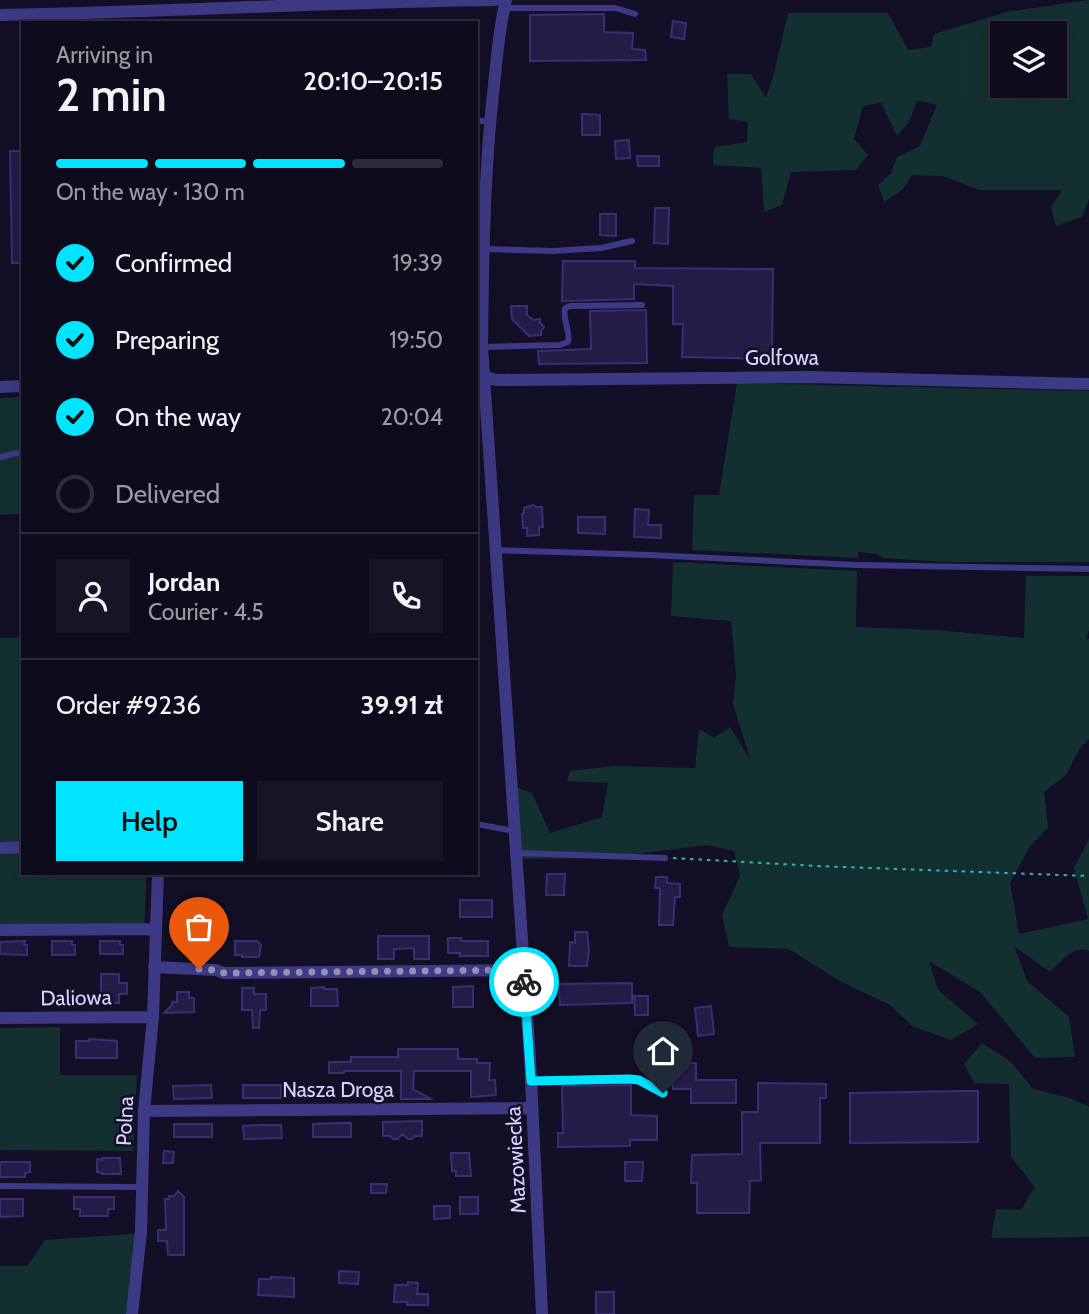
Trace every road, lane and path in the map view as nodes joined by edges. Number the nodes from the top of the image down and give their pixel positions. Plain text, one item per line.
1 (502, 3) edge
2 (635, 14) dead end
3 (0, 15) edge
4 (478, 121) edge
5 (490, 121) junction
6 (480, 215) edge
7 (632, 241) dead end
8 (483, 249) junction
9 (642, 305) dead end
10 (482, 347) junction
11 (480, 375) edge
12 (1089, 384) edge
13 (21, 386) edge
14 (0, 387) edge
15 (21, 454) edge
16 (0, 457) edge
17 (495, 550) junction
18 (1089, 569) edge
19 (478, 824) edge
20 (514, 831) junction
21 (21, 847) edge
22 (0, 848) edge
23 (515, 853) junction
24 (665, 858) joint
25 (158, 875) edge
26 (1089, 876) edge
27 (156, 929) junction
28 (0, 930) edge
29 (154, 967) junction
30 (523, 970) junction
31 (153, 1017) junction
32 (0, 1018) edge
33 (531, 1081) junction
34 (663, 1093) dead end
35 (532, 1108) junction
36 (144, 1111) junction
37 (0, 1186) edge
38 (142, 1187) junction
39 (132, 1314) edge
40 (542, 1314) edge

1 - 2 lane
1 - 3 street
1 - 5 street, Mazowiecka
4 - 5 lane
5 - 6 street, Mazowiecka
6 - 8 street, Mazowiecka
7 - 8 lane
8 - 10 street, Mazowiecka
9 - 10 lane
10 - 11 street, Mazowiecka
11 - 12 street, Golfowa
11 - 17 street, Mazowiecka
13 - 14 street
15 - 16 lane
17 - 18 lane
17 - 20 street, Mazowiecka
19 - 20 lane
20 - 23 street, Mazowiecka
21 - 22 street
23 - 24 lane
23 - 30 street, Mazowiecka
24 - 26 path
25 - 27 street, Polna
27 - 28 street
27 - 29 street, Polna
29 - 30 street
29 - 31 street, Polna
30 - 33 street, Mazowiecka
31 - 32 street, Daliowa
31 - 36 street, Polna
33 - 34 lane
33 - 35 street, Mazowiecka
35 - 36 street, Nasza Droga
35 - 40 street, Mazowiecka
36 - 38 street, Polna
37 - 38 lane
38 - 39 street, Polna

